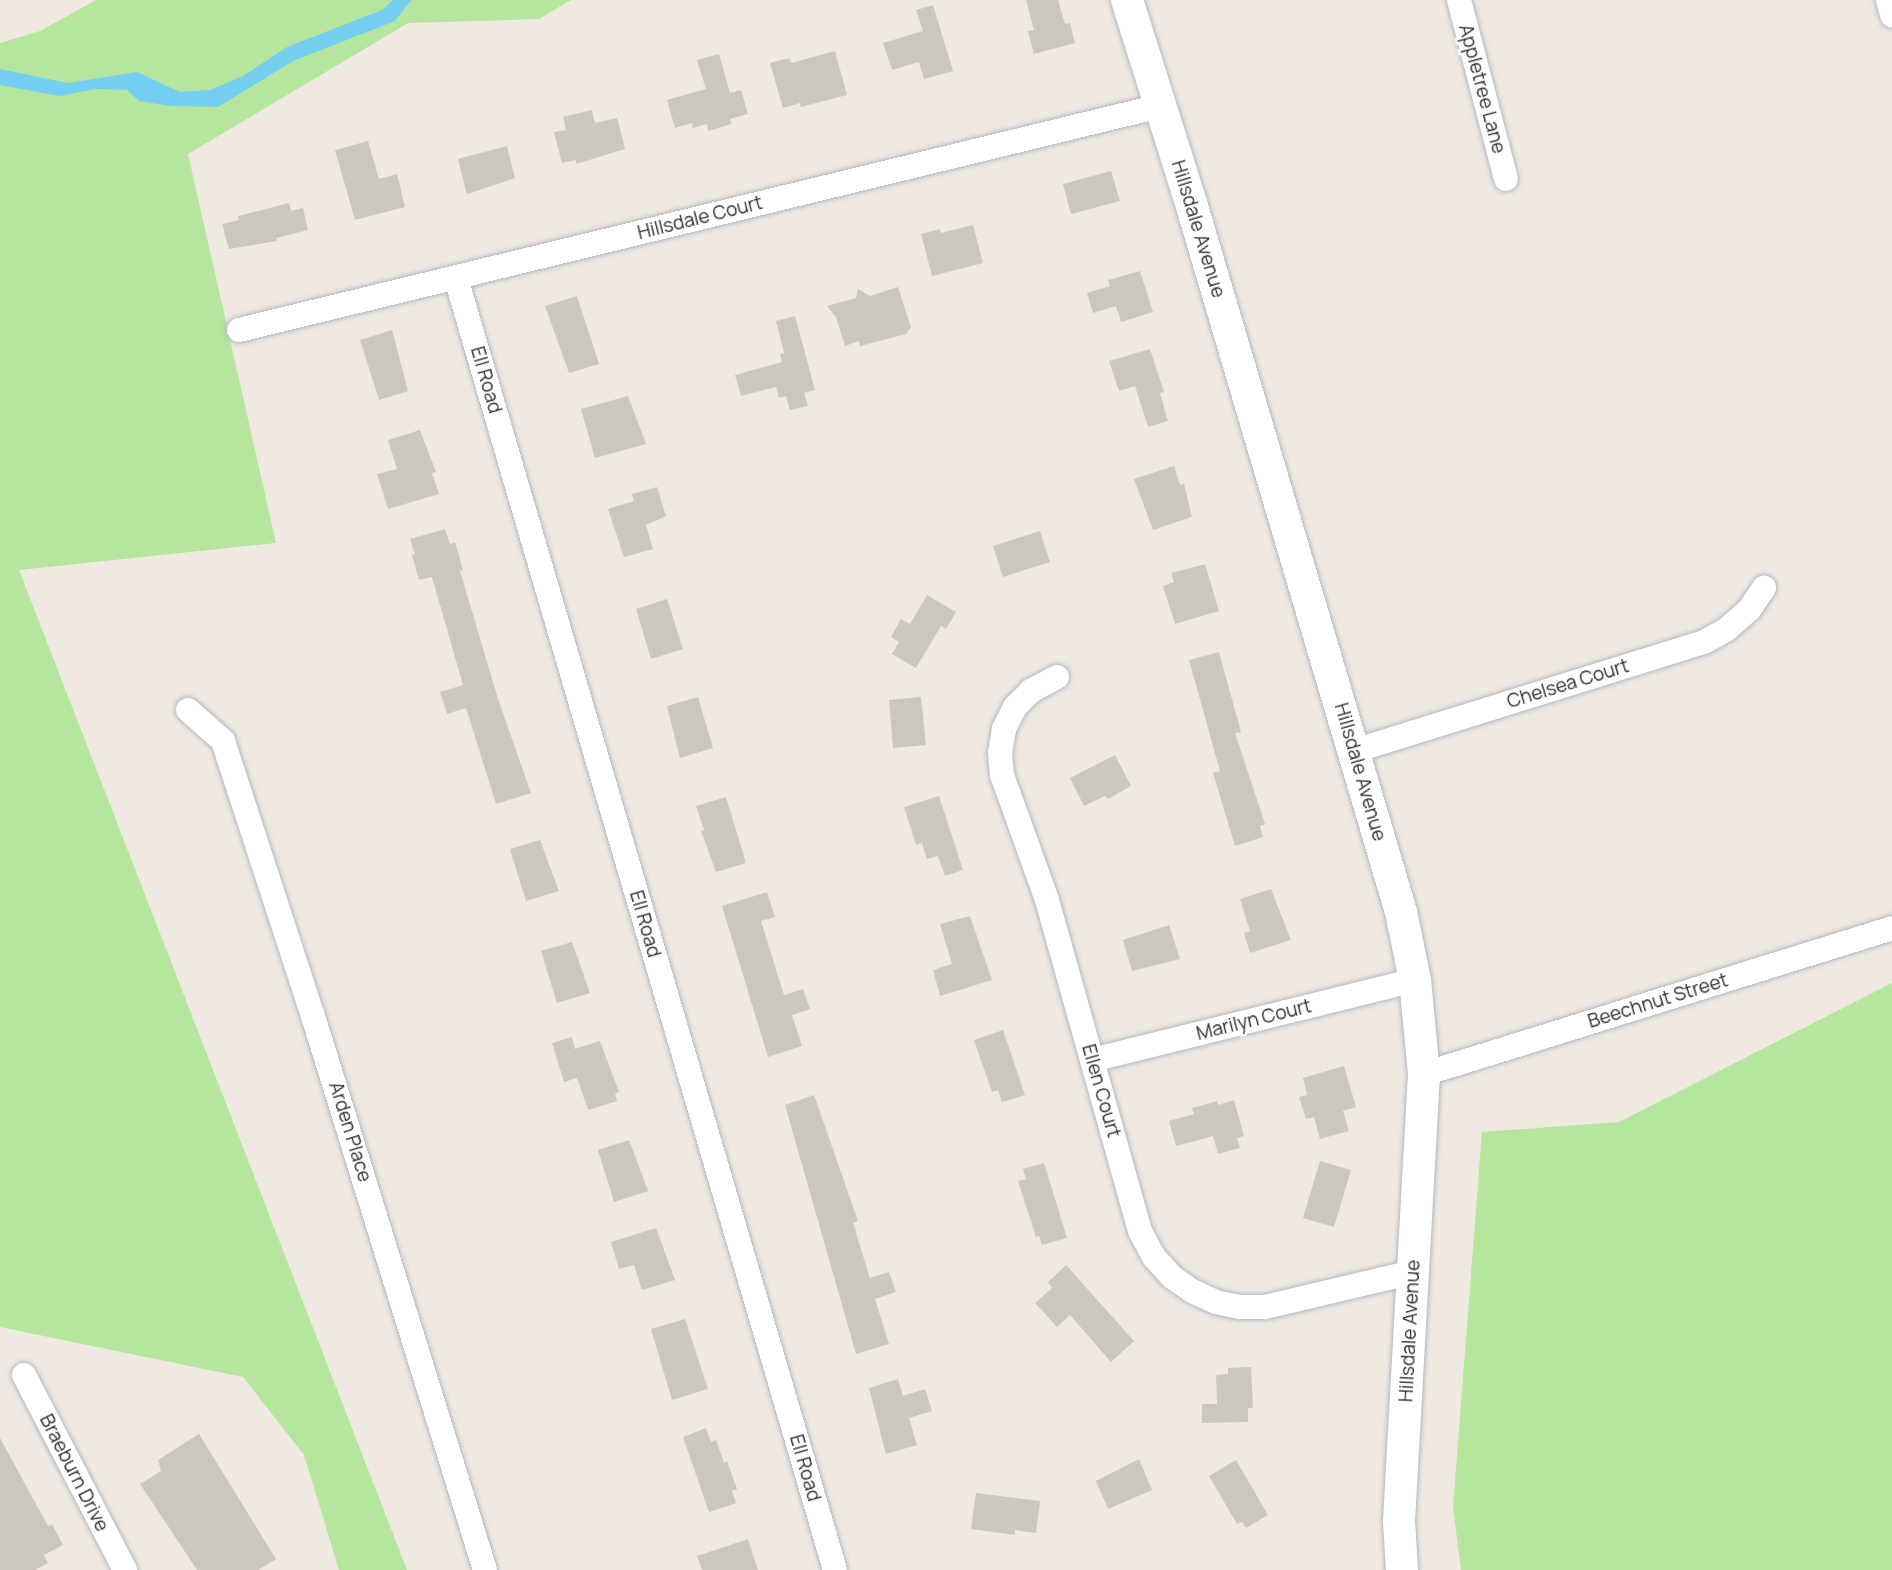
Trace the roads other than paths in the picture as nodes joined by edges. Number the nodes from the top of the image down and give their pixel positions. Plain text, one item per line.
1 (1127, 0) edge
2 (1459, 0) edge
3 (1888, 0) edge
4 (1892, 15) edge
5 (1160, 106) junction
6 (1506, 179) dead end
7 (456, 278) junction
8 (239, 330) dead end
9 (1764, 588) dead end
10 (1057, 677) dead end
11 (188, 710) dead end
12 (1354, 751) junction
13 (1892, 928) edge
14 (1415, 980) junction
15 (1092, 1060) junction
16 (1424, 1074) junction
17 (1413, 1272) junction
18 (24, 1375) dead end
19 (125, 1570) edge
20 (485, 1570) edge
21 (835, 1570) edge
22 (1402, 1570) edge

1 - 5 street, Hillsdale Avenue
2 - 6 street, Appletree Lane
3 - 4 street
5 - 7 street, Hillsdale Court
5 - 12 street, Hillsdale Avenue
7 - 8 street, Hillsdale Court
7 - 21 street, Ell Road
9 - 12 street, Chelsea Court
10 - 15 street, Ellen Court
11 - 20 street, Arden Place
12 - 14 street, Hillsdale Avenue
13 - 16 street, Beechnut Street
14 - 15 street, Marilyn Court
14 - 16 street, Hillsdale Avenue
15 - 17 street, Ellen Court
16 - 17 street, Hillsdale Avenue
17 - 22 street, Hillsdale Avenue
18 - 19 street, Braeburn Drive

